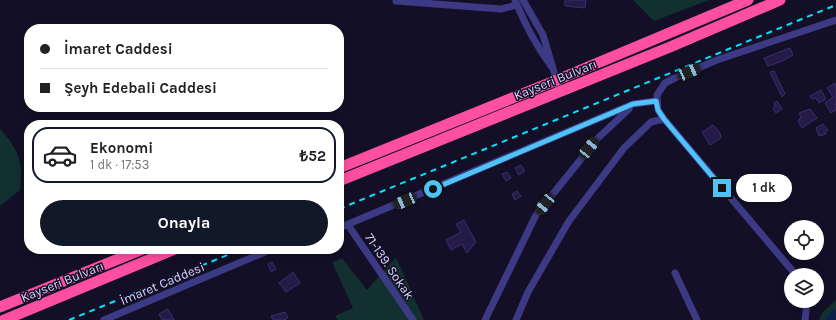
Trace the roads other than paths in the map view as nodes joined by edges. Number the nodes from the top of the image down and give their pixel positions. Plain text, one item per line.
1 (748, 0) edge
2 (780, 0) edge
3 (396, 1) dead end
4 (518, 2) edge
5 (836, 20) edge
6 (553, 68) junction
7 (557, 80) junction
8 (560, 92) junction
9 (656, 101) junction
10 (633, 104) junction
11 (664, 119) junction
12 (344, 166) edge
13 (344, 179) edge
14 (348, 225) junction
15 (344, 226) edge
16 (131, 254) edge
17 (163, 254) edge
18 (260, 254) edge
19 (790, 268) edge
20 (675, 273) dead end
21 (0, 307) edge
22 (806, 308) edge
23 (4, 320) edge
24 (104, 320) edge
25 (413, 320) edge
26 (485, 320) edge
27 (516, 320) edge
28 (698, 320) edge
29 (805, 320) edge

1 - 7 highway, Kayseri Bulvarı
2 - 8 highway, Kayseri Bulvarı
3 - 4 street
4 - 6 street
4 - 6 street
5 - 9 street
6 - 7 street
7 - 8 street
7 - 12 highway, Kayseri Bulvarı
8 - 13 highway, Kayseri Bulvarı
9 - 10 street
9 - 11 street
10 - 14 street
10 - 26 street
11 - 19 street
11 - 27 street
14 - 15 street
14 - 25 street, 71-139. Sokak
16 - 21 highway, Kayseri Bulvarı
17 - 23 highway, Kayseri Bulvarı
18 - 24 street, İmaret Caddesi
20 - 28 street
22 - 29 street

